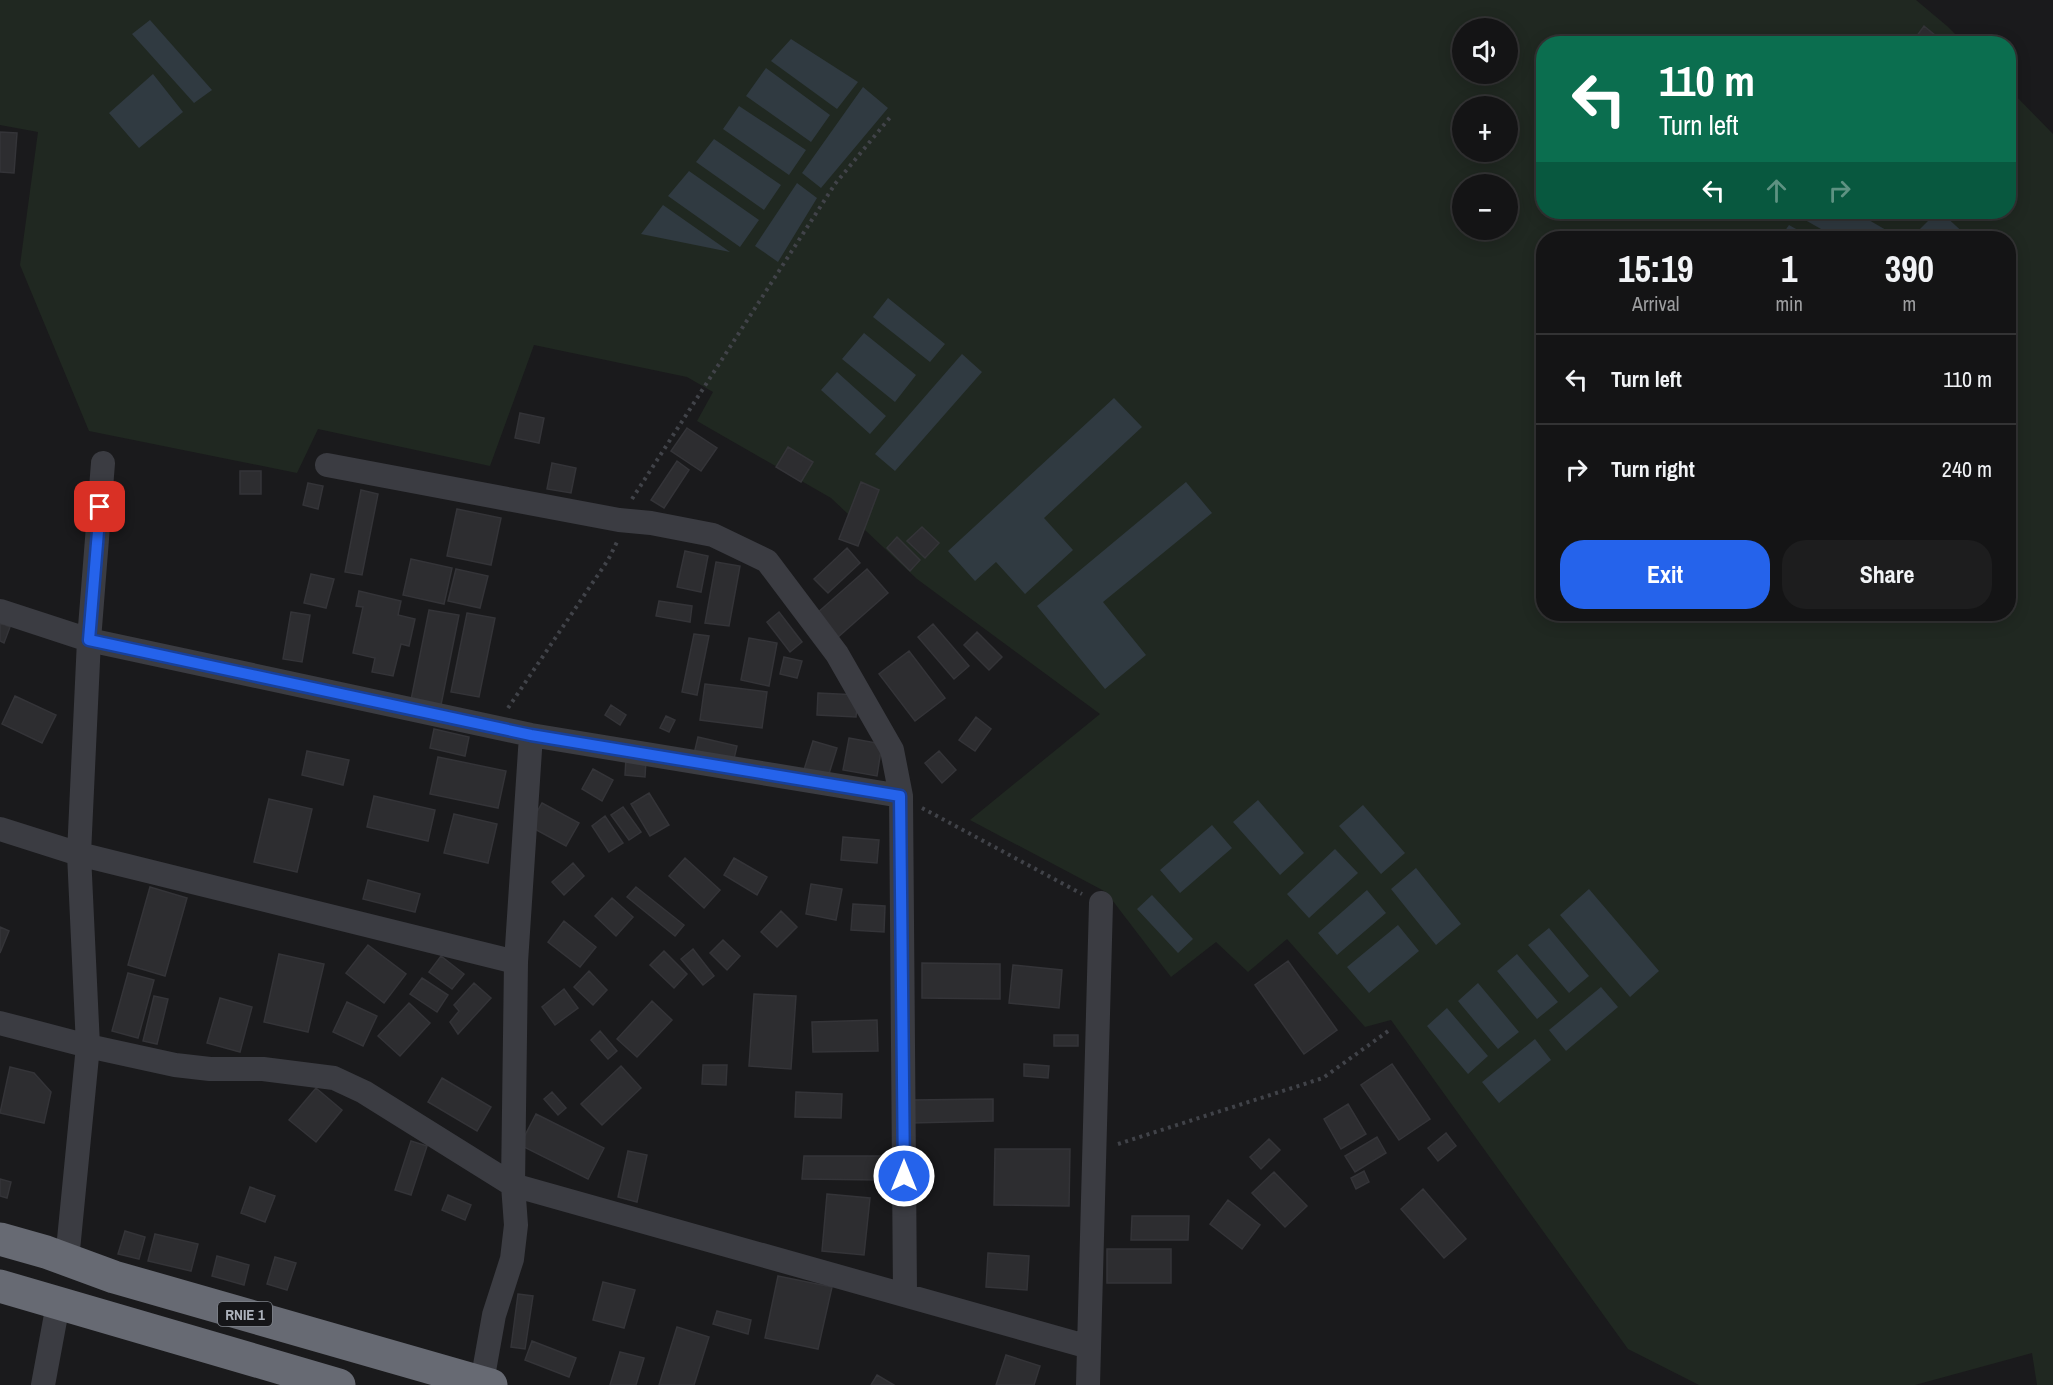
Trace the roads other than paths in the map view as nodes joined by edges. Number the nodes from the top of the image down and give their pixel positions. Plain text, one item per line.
1 (103, 462) dead end
2 (327, 465) dead end
3 (0, 611) edge
4 (89, 640) junction
5 (531, 735) junction
6 (900, 796) junction
7 (0, 829) edge
8 (79, 854) junction
9 (1101, 903) road end
10 (516, 962) junction
11 (0, 1023) edge
12 (88, 1046) junction
13 (513, 1185) junction
14 (0, 1239) edge
15 (67, 1260) junction
16 (0, 1286) edge
17 (905, 1294) junction
18 (58, 1304) junction
19 (1089, 1347) junction
20 (486, 1384) edge
21 (43, 1385) edge
22 (339, 1385) edge
23 (1088, 1385) edge

1 - 4 street
2 - 6 street
3 - 4 street
4 - 5 street
4 - 8 street
5 - 6 street
5 - 10 street
6 - 17 street
7 - 8 street
8 - 10 street
8 - 12 street
9 - 19 street
10 - 13 street
11 - 12 street
12 - 13 street
12 - 15 street
13 - 17 street
13 - 20 street
14 - 15 highway, RNIE 1
15 - 20 highway, RNIE 1
16 - 18 highway, RNIE 1
17 - 19 street
18 - 21 street
18 - 22 highway, RNIE 1
19 - 23 street

